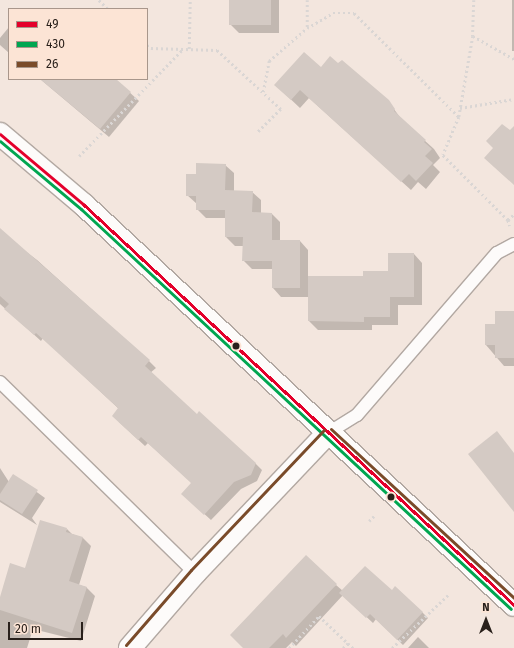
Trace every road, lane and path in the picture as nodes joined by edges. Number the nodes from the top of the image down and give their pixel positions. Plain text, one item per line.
1 (99, 0) edge
2 (190, 0) edge
3 (307, 0) edge
4 (474, 0) edge
5 (107, 8) edge
6 (307, 28) junction
7 (473, 36) junction
8 (148, 46) edge
9 (182, 49) junction
10 (189, 49) junction
11 (514, 59) edge
12 (263, 92) junction
13 (514, 99) edge
14 (460, 108) junction
15 (459, 117) junction
16 (258, 132) dead end
17 (0, 134) edge
18 (79, 156) dead end
19 (514, 214) edge
20 (508, 220) junction
21 (511, 228) dead end
22 (514, 244) edge
23 (0, 382) edge
24 (328, 434) junction
25 (374, 516) dead end
26 (369, 521) dead end
27 (195, 573) junction
28 (448, 594) dead end
29 (514, 605) edge
30 (348, 643) junction
31 (130, 648) edge
32 (289, 648) edge
33 (343, 648) edge
34 (353, 648) edge
35 (392, 648) edge

1 - 5 path
2 - 10 path
3 - 6 path
4 - 7 path
6 - 12 path
6 - 15 path
7 - 11 path
7 - 14 path
8 - 9 path
9 - 10 path
9 - 18 path
10 - 12 path
12 - 16 path
13 - 14 path
14 - 15 path
15 - 20 path
17 - 24 street
19 - 20 path
20 - 21 path
22 - 24 lane
23 - 27 lane
24 - 27 street
24 - 29 street
25 - 26 path
27 - 31 street
28 - 35 path
30 - 32 path
30 - 33 path
30 - 34 path

